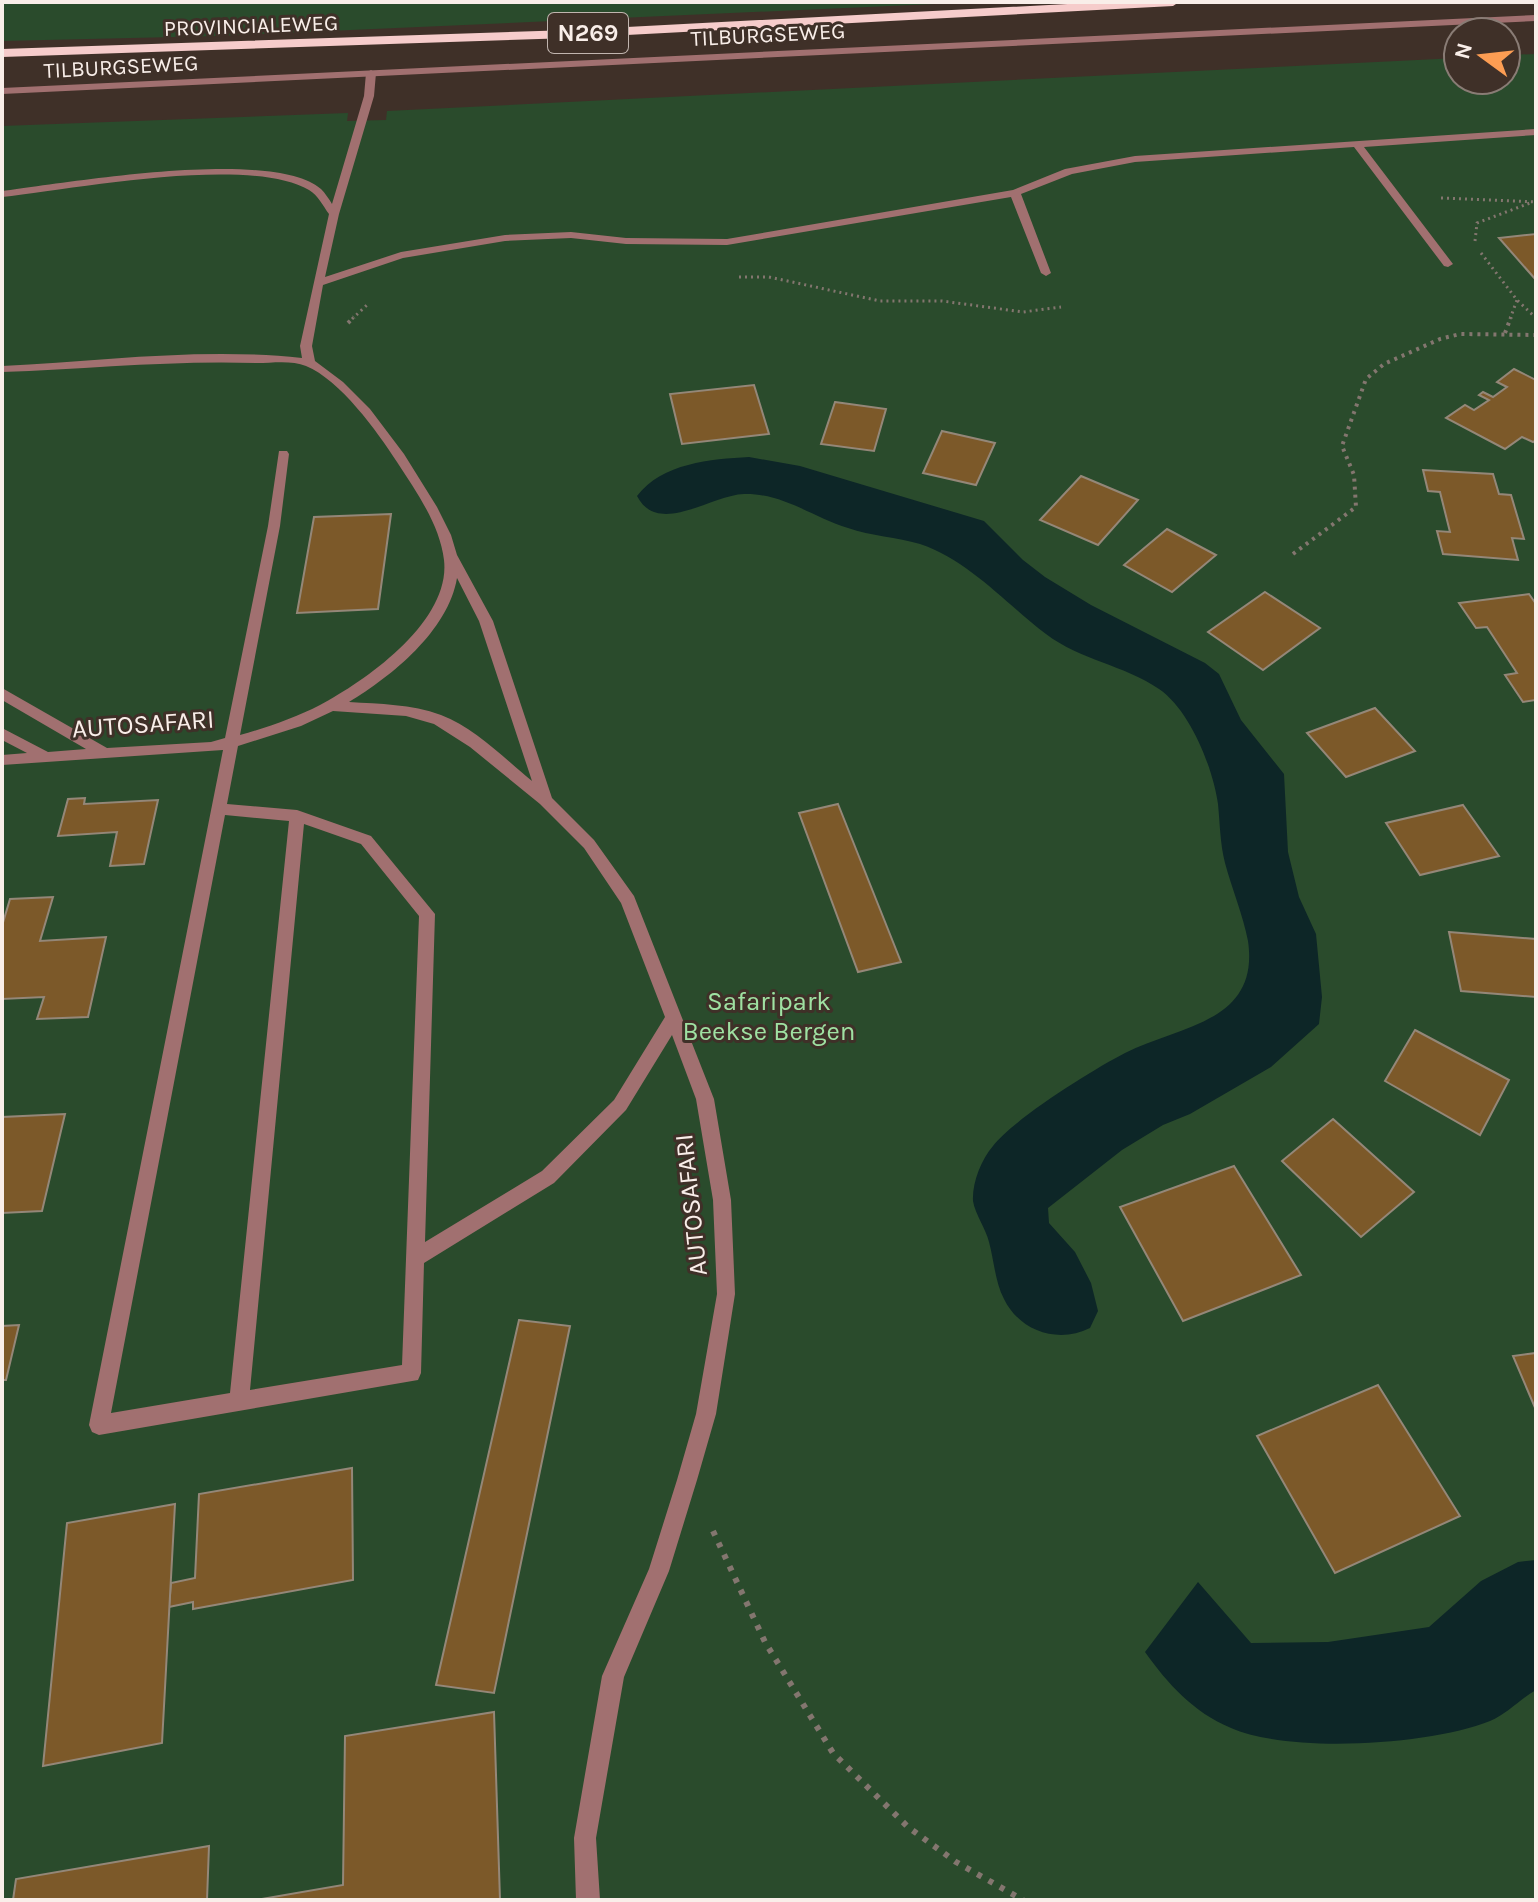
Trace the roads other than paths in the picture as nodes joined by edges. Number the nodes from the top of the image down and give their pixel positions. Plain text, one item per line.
1 (1173, 2) edge
2 (1536, 18) edge
3 (2, 53) edge
4 (371, 73) junction
5 (2, 91) edge
6 (1536, 132) edge
7 (1356, 143) junction
8 (1015, 193) junction
9 (2, 194) edge
10 (334, 214) junction
11 (1448, 264) dead end
12 (1046, 273) dead end
13 (318, 283) junction
14 (309, 362) junction
15 (2, 369) edge
16 (283, 454) dead end
17 (448, 548) junction
18 (2, 693) edge
19 (334, 706) junction
20 (2, 733) edge
21 (231, 743) junction
22 (106, 754) junction
23 (46, 757) junction
24 (2, 760) edge
25 (545, 800) junction
26 (219, 809) junction
27 (297, 816) junction
28 (673, 1018) junction
29 (415, 1258) junction
30 (239, 1402) junction
31 (588, 1900) edge

1 - 3 highway, PROVINCIALEWEG / N269
2 - 4 street, TILBURGSEWEG
4 - 5 street, TILBURGSEWEG
4 - 10 street
6 - 7 street
7 - 8 street
7 - 11 street
8 - 12 street
8 - 13 street
9 - 10 street
10 - 13 street
13 - 14 street
14 - 15 street
14 - 17 street, AUTOSAFARI
16 - 21 street
17 - 19 street
17 - 25 street, AUTOSAFARI
18 - 22 street
19 - 21 street, AUTOSAFARI
19 - 25 street
20 - 23 street, AUTOSAFARI
21 - 22 street, AUTOSAFARI
21 - 26 street
22 - 23 street, AUTOSAFARI
23 - 24 street, AUTOSAFARI
25 - 28 street, AUTOSAFARI
26 - 27 street
26 - 30 street
27 - 29 street
27 - 30 street
28 - 29 street
28 - 31 street, AUTOSAFARI
29 - 30 street

